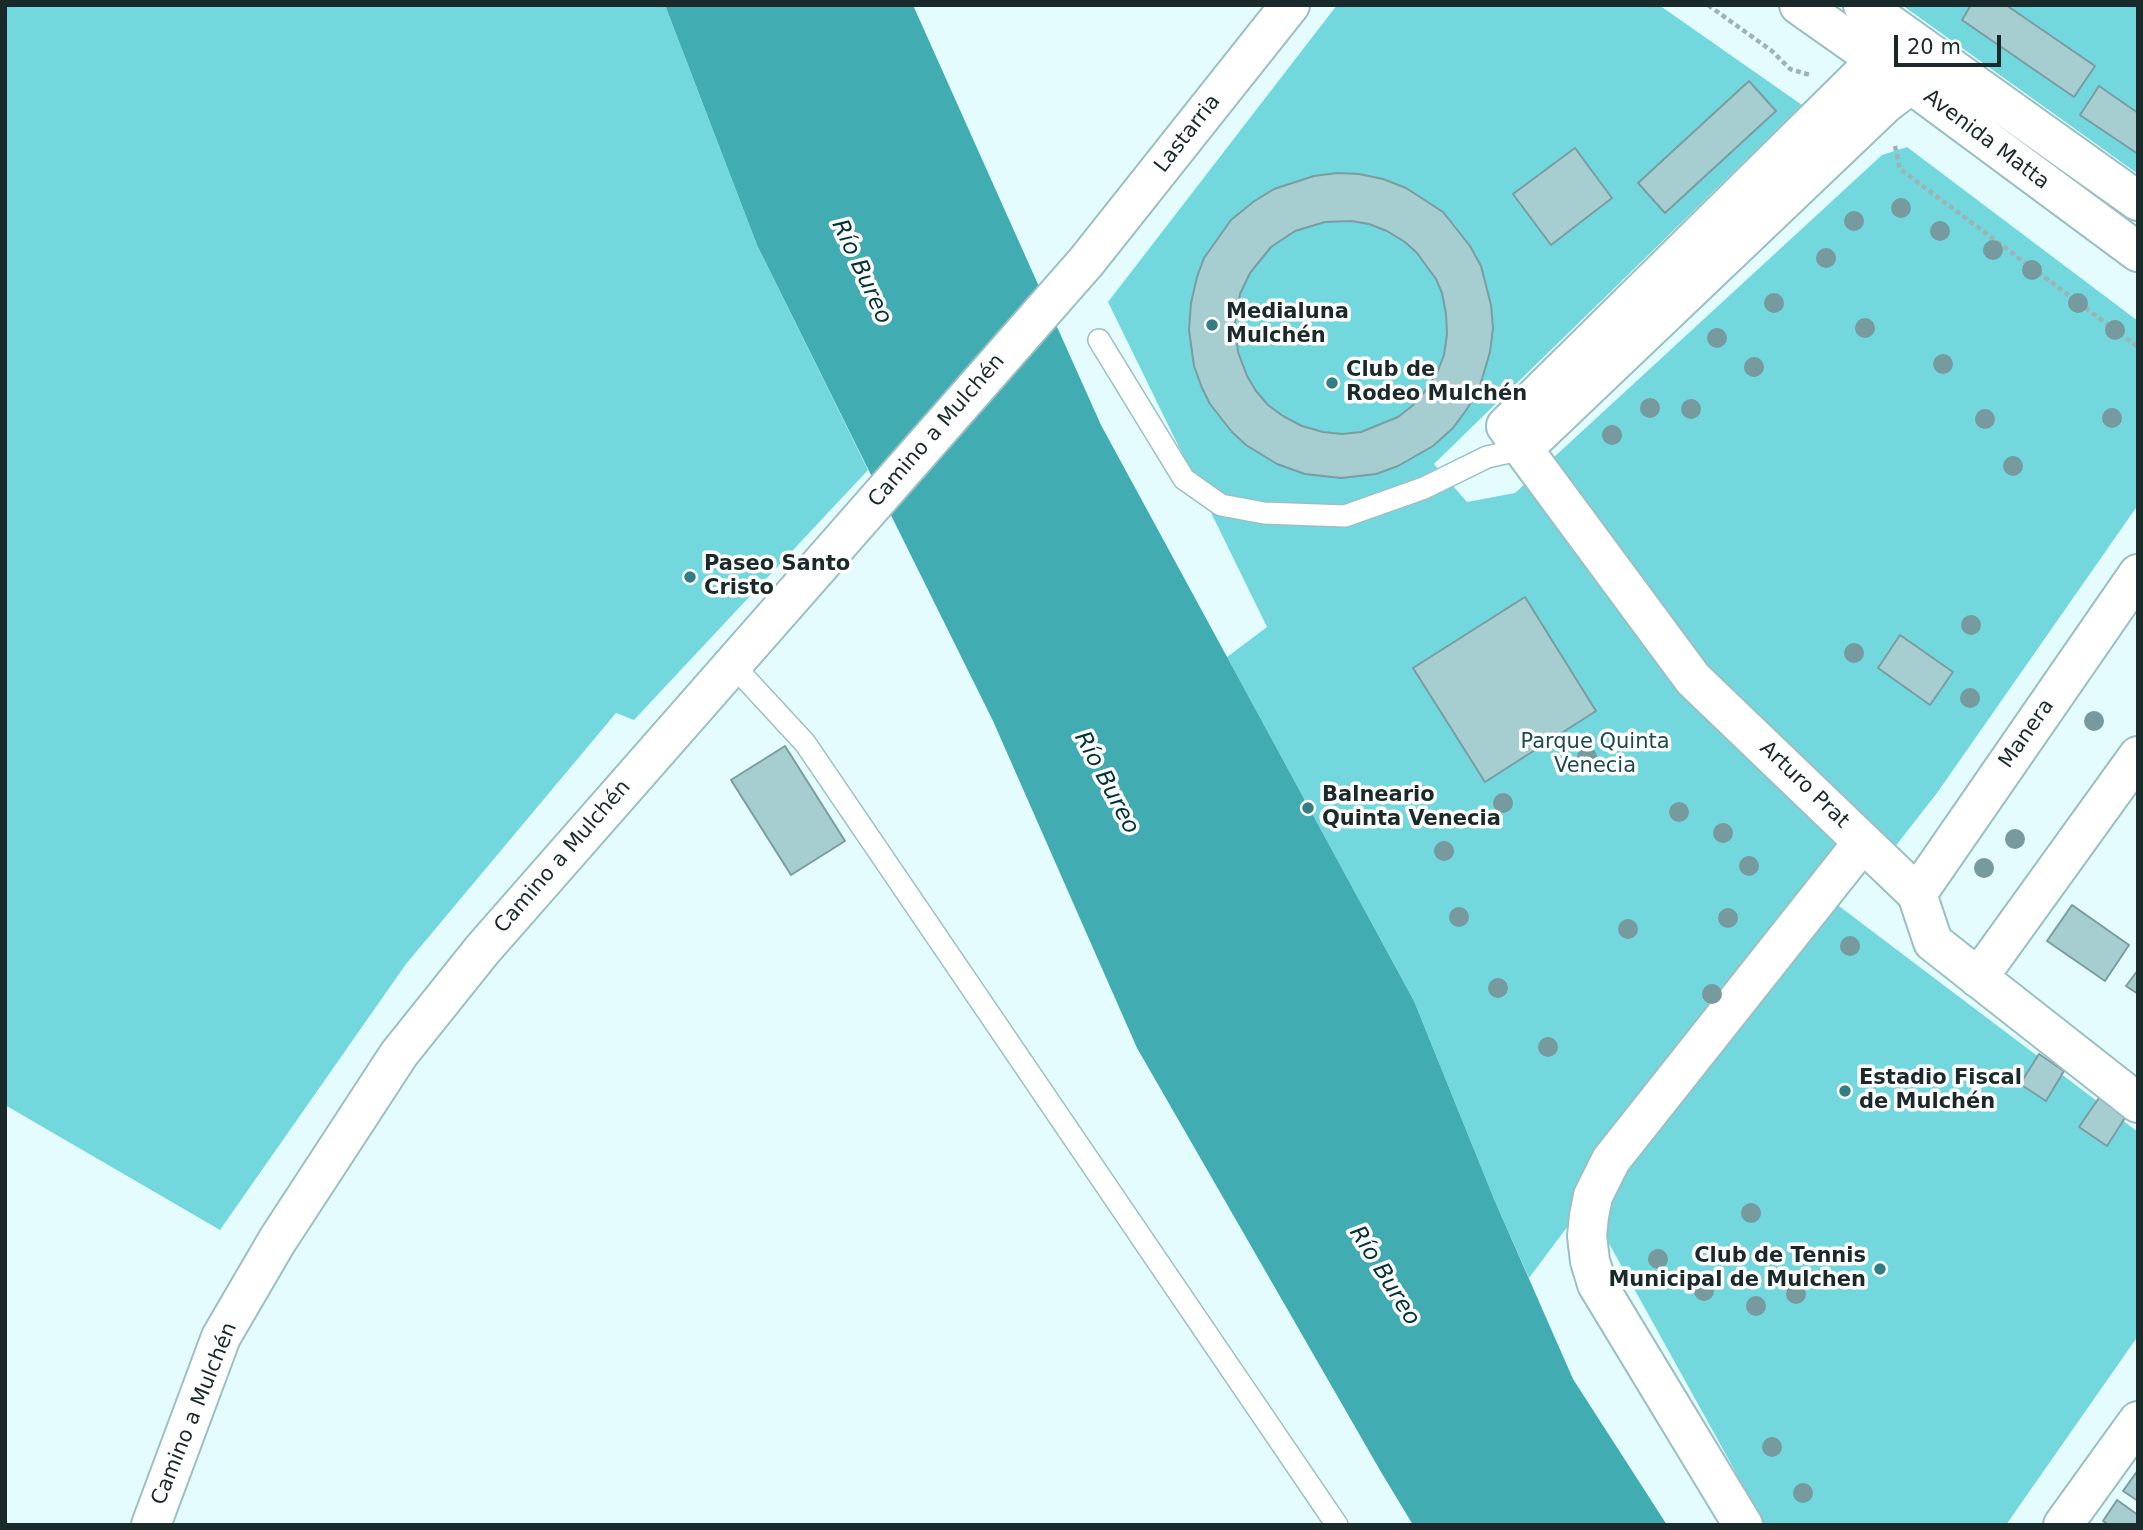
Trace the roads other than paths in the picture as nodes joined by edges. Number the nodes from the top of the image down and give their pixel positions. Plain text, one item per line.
1 (1290, 5) edge
2 (1798, 5) edge
3 (1863, 5) edge
4 (1903, 34) junction
5 (1863, 73) junction
6 (1911, 82) junction
7 (2138, 201) edge
8 (2138, 252) edge
9 (1086, 262) joint
10 (1099, 340) dead end
11 (1505, 444) junction
12 (2138, 574) edge
13 (732, 664) junction
14 (2138, 756) edge
15 (1863, 842) junction
16 (1917, 894) junction
17 (1979, 978) junction
18 (2138, 1103) edge
19 (2138, 1421) edge
20 (151, 1525) edge
21 (1338, 1525) edge
22 (1743, 1525) edge
23 (2063, 1525) edge

1 - 9 street, Lastarria
2 - 5 street, Avenida Matta
3 - 4 street, Avenida Matta
4 - 5 street
4 - 6 street, Avenida Matta
5 - 6 street, Avenida Matta
5 - 11 street
6 - 7 street, Avenida Matta
6 - 8 street, Avenida Matta
6 - 11 street
9 - 13 street, Camino a Mulchén
10 - 11 lane
11 - 15 street, Arturo Prat
12 - 16 street, Manera
13 - 20 street, Camino a Mulchén
13 - 21 lane
14 - 17 street
15 - 16 street, Arturo Prat
15 - 22 street
16 - 17 street, Arturo Prat
17 - 18 street, Arturo Prat
19 - 23 street

